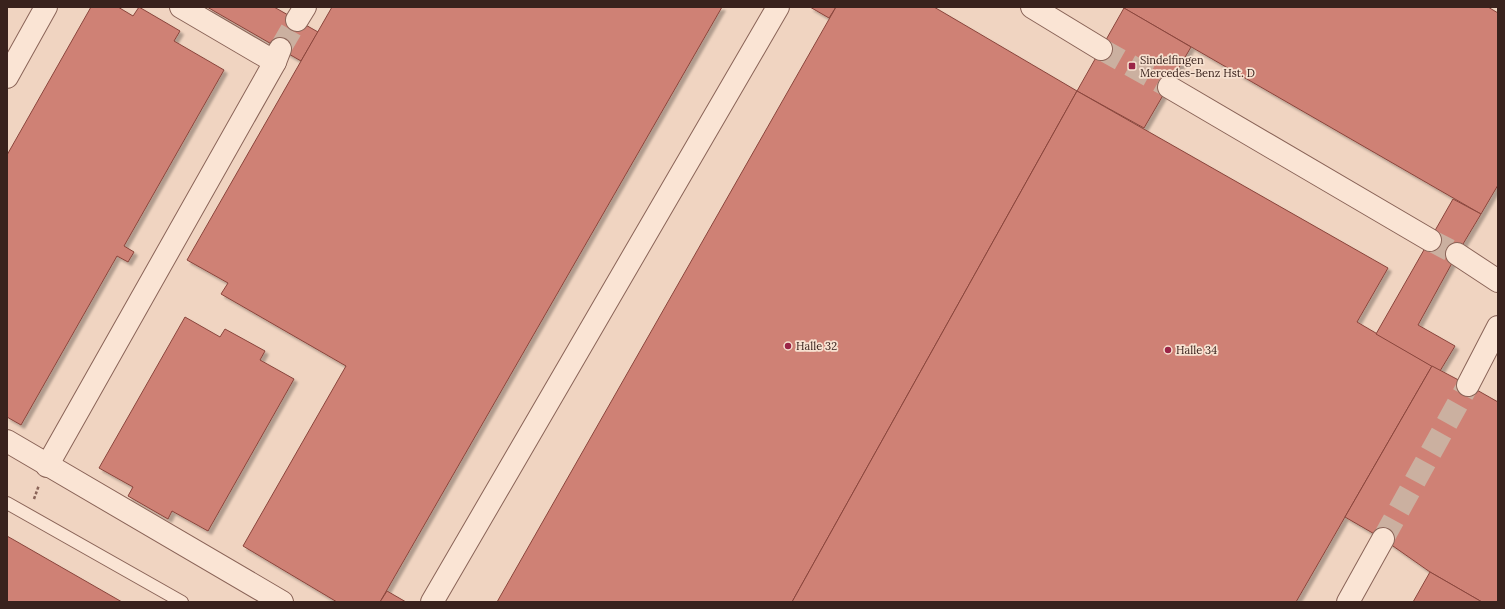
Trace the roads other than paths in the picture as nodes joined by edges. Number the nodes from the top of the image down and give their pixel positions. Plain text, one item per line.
1 (46, 7) edge
2 (181, 7) edge
3 (778, 7) edge
4 (1032, 7) edge
5 (1101, 49) tunnel mouth
6 (7, 77) edge
7 (1169, 87) tunnel mouth
8 (1430, 240) tunnel mouth
9 (1457, 254) tunnel mouth
10 (1498, 281) edge
11 (1498, 327) edge
12 (1468, 385) tunnel mouth
13 (7, 441) edge
14 (47, 466) junction
15 (7, 503) edge
16 (1383, 539) tunnel mouth
17 (182, 602) edge
18 (282, 602) edge
19 (432, 602) edge
20 (1348, 602) edge

1 - 6 street
2 - 14 street
3 - 19 street
4 - 5 street
7 - 8 street
9 - 10 street
11 - 12 street
13 - 14 street
14 - 18 street
15 - 17 lane
16 - 20 street

